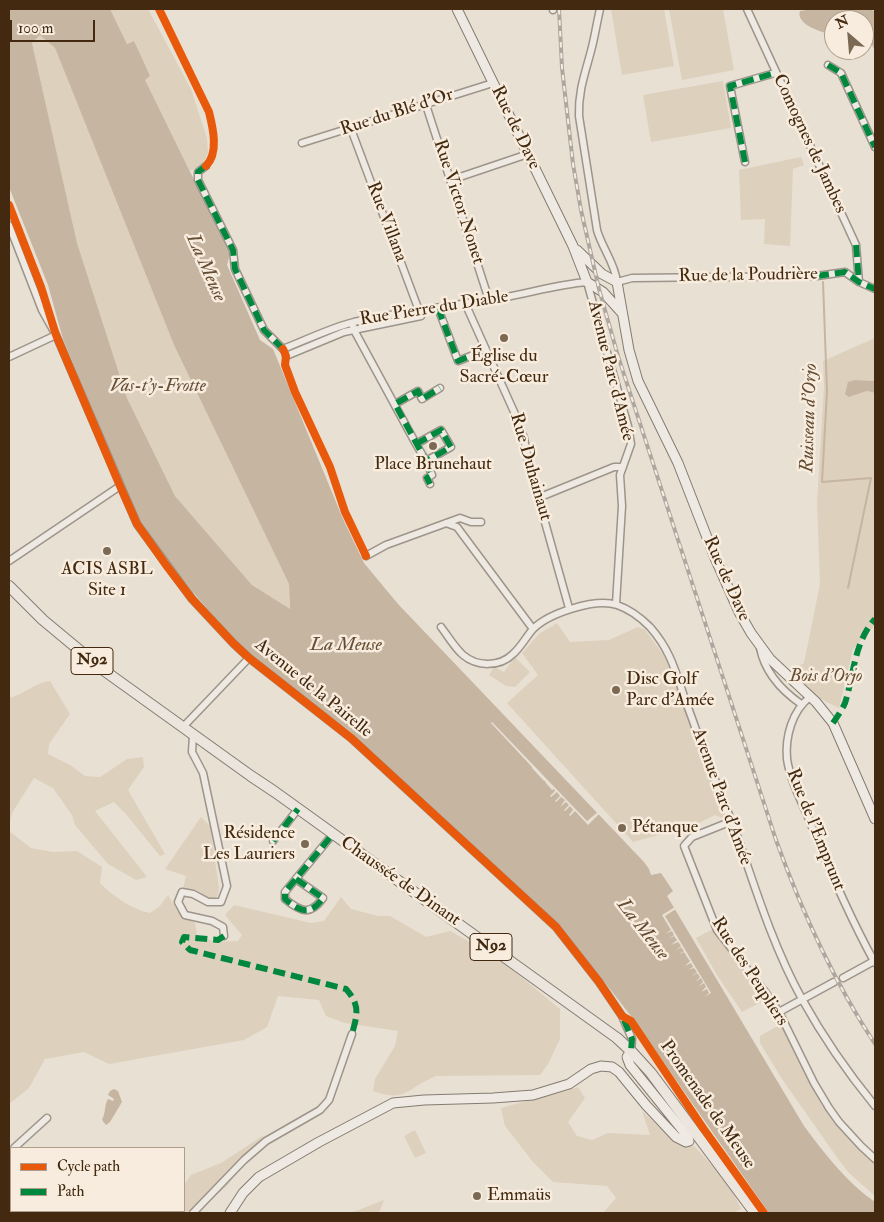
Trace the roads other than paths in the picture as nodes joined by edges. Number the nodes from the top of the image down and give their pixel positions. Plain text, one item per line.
1 (456, 9) edge
2 (600, 9) edge
3 (747, 9) edge
4 (828, 65) dead end
5 (775, 73) junction
6 (493, 82) junction
7 (426, 105) junction
8 (351, 129) junction
9 (302, 143) dead end
10 (875, 147) edge
11 (528, 154) junction
12 (745, 162) dead end
13 (206, 166) dead end
14 (451, 180) junction
15 (9, 225) edge
16 (573, 246) junction
17 (602, 274) junction
18 (588, 282) junction
19 (617, 282) junction
20 (859, 282) junction
21 (875, 289) edge
22 (603, 292) junction
23 (490, 300) junction
24 (465, 303) junction
25 (438, 308) junction
26 (421, 313) junction
27 (622, 314) junction
28 (354, 326) junction
29 (56, 335) junction
30 (486, 350) junction
31 (286, 356) dead end
32 (9, 357) edge
33 (440, 388) dead end
34 (395, 404) junction
35 (416, 444) junction
36 (426, 462) junction
37 (623, 467) junction
38 (430, 484) dead end
39 (120, 486) junction
40 (538, 498) junction
41 (471, 522) junction
42 (481, 522) dead end
43 (446, 523) junction
44 (457, 527) junction
45 (366, 556) dead end
46 (9, 561) edge
47 (9, 586) edge
48 (616, 604) junction
49 (569, 608) junction
50 (441, 627) dead end
51 (533, 629) junction
52 (759, 645) junction
53 (249, 658) junction
54 (810, 697) junction
55 (801, 704) junction
56 (183, 727) junction
57 (193, 735) junction
58 (298, 809) junction
59 (875, 819) edge
60 (732, 821) junction
61 (332, 834) junction
62 (273, 841) dead end
63 (296, 879) junction
64 (224, 936) dead end
65 (875, 962) edge
66 (843, 978) dead end
67 (834, 982) dead end
68 (802, 999) junction
69 (778, 1012) junction
70 (352, 1034) dead end
71 (631, 1050) junction
72 (875, 1106) edge
73 (47, 1118) dead end
74 (15, 1147) edge
75 (875, 1159) edge
76 (193, 1213) edge
77 (230, 1213) edge
78 (755, 1213) edge

1 - 6 main road, Rue de Dave
2 - 19 street
3 - 5 street, Comognes de Jambes
4 - 10 street
5 - 12 street
5 - 20 street, Comognes de Jambes
6 - 7 street, Rue du Blé d'Or
6 - 11 main road, Rue de Dave
7 - 8 street, Rue du Blé d'Or
7 - 14 street, Rue Victor Nonet
8 - 9 street, Rue du Blé d'Or
8 - 26 street, Rue Villana
11 - 14 street
11 - 16 main road, Rue de Dave
13 - 28 street, Rue Pierre du Diable
14 - 23 street, Rue Victor Nonet
15 - 29 street, Avenue de la Pairelle
16 - 17 main road, Rue de Dave
16 - 18 main road, Rue de Dave
17 - 18 main road
17 - 19 main road, Rue de Dave
18 - 22 main road, Rue de Dave
18 - 23 street, Rue Pierre du Diable
18 - 37 street, Avenue Parc d'Amée
19 - 20 street, Rue de la Poudrière
19 - 22 main road
19 - 27 main road, Rue de Dave
20 - 21 street, Rue de la Poudrière
22 - 27 main road, Rue de Dave
23 - 24 street, Rue Pierre du Diable
24 - 25 street, Rue Pierre du Diable
24 - 30 street, Rue Duhainaut
25 - 26 street, Rue Pierre du Diable
25 - 30 street
26 - 28 street, Rue Pierre du Diable
27 - 52 main road, Rue de Dave
28 - 31 street, Rue Pierre du Diable
28 - 34 street
29 - 32 street
29 - 39 street, Avenue de la Pairelle
30 - 40 street, Rue Duhainaut
33 - 34 street
34 - 35 street
35 - 36 street
35 - 36 street
36 - 38 street
37 - 40 street
37 - 48 street, Avenue Parc d'Amée
39 - 46 street
39 - 53 street, Avenue de la Pairelle
40 - 49 street, Rue Duhainaut
41 - 42 street
41 - 43 street
41 - 44 street
43 - 44 street
43 - 45 street
44 - 51 street
47 - 56 main road, Chaussée de Dinant / N92
48 - 49 street
48 - 60 street, Avenue Parc d'Amée
49 - 51 street
50 - 51 street
52 - 54 main road, Rue de Dave
52 - 55 street
53 - 56 street
53 - 71 street, Avenue de la Pairelle
54 - 55 street, Rue de l'Emprunt
54 - 59 main road, Rue de Dave
55 - 65 street, Rue de l'Emprunt
56 - 57 main road, Chaussée de Dinant / N92
57 - 58 main road, Chaussée de Dinant / N92
57 - 64 street
58 - 61 main road, Chaussée de Dinant / N92
58 - 62 street
60 - 68 street, Avenue Parc d'Amée
60 - 69 street, Rue des Peupliers
61 - 63 street
61 - 71 main road, Chaussée de Dinant / N92
63 - 63 street
65 - 66 street
67 - 68 street
68 - 69 street
68 - 72 street, Avenue Parc d'Amée
69 - 75 street, Rue des Peupliers
70 - 76 street
71 - 77 main road
71 - 78 main road, Chaussée de Dinant / N92
73 - 74 street

